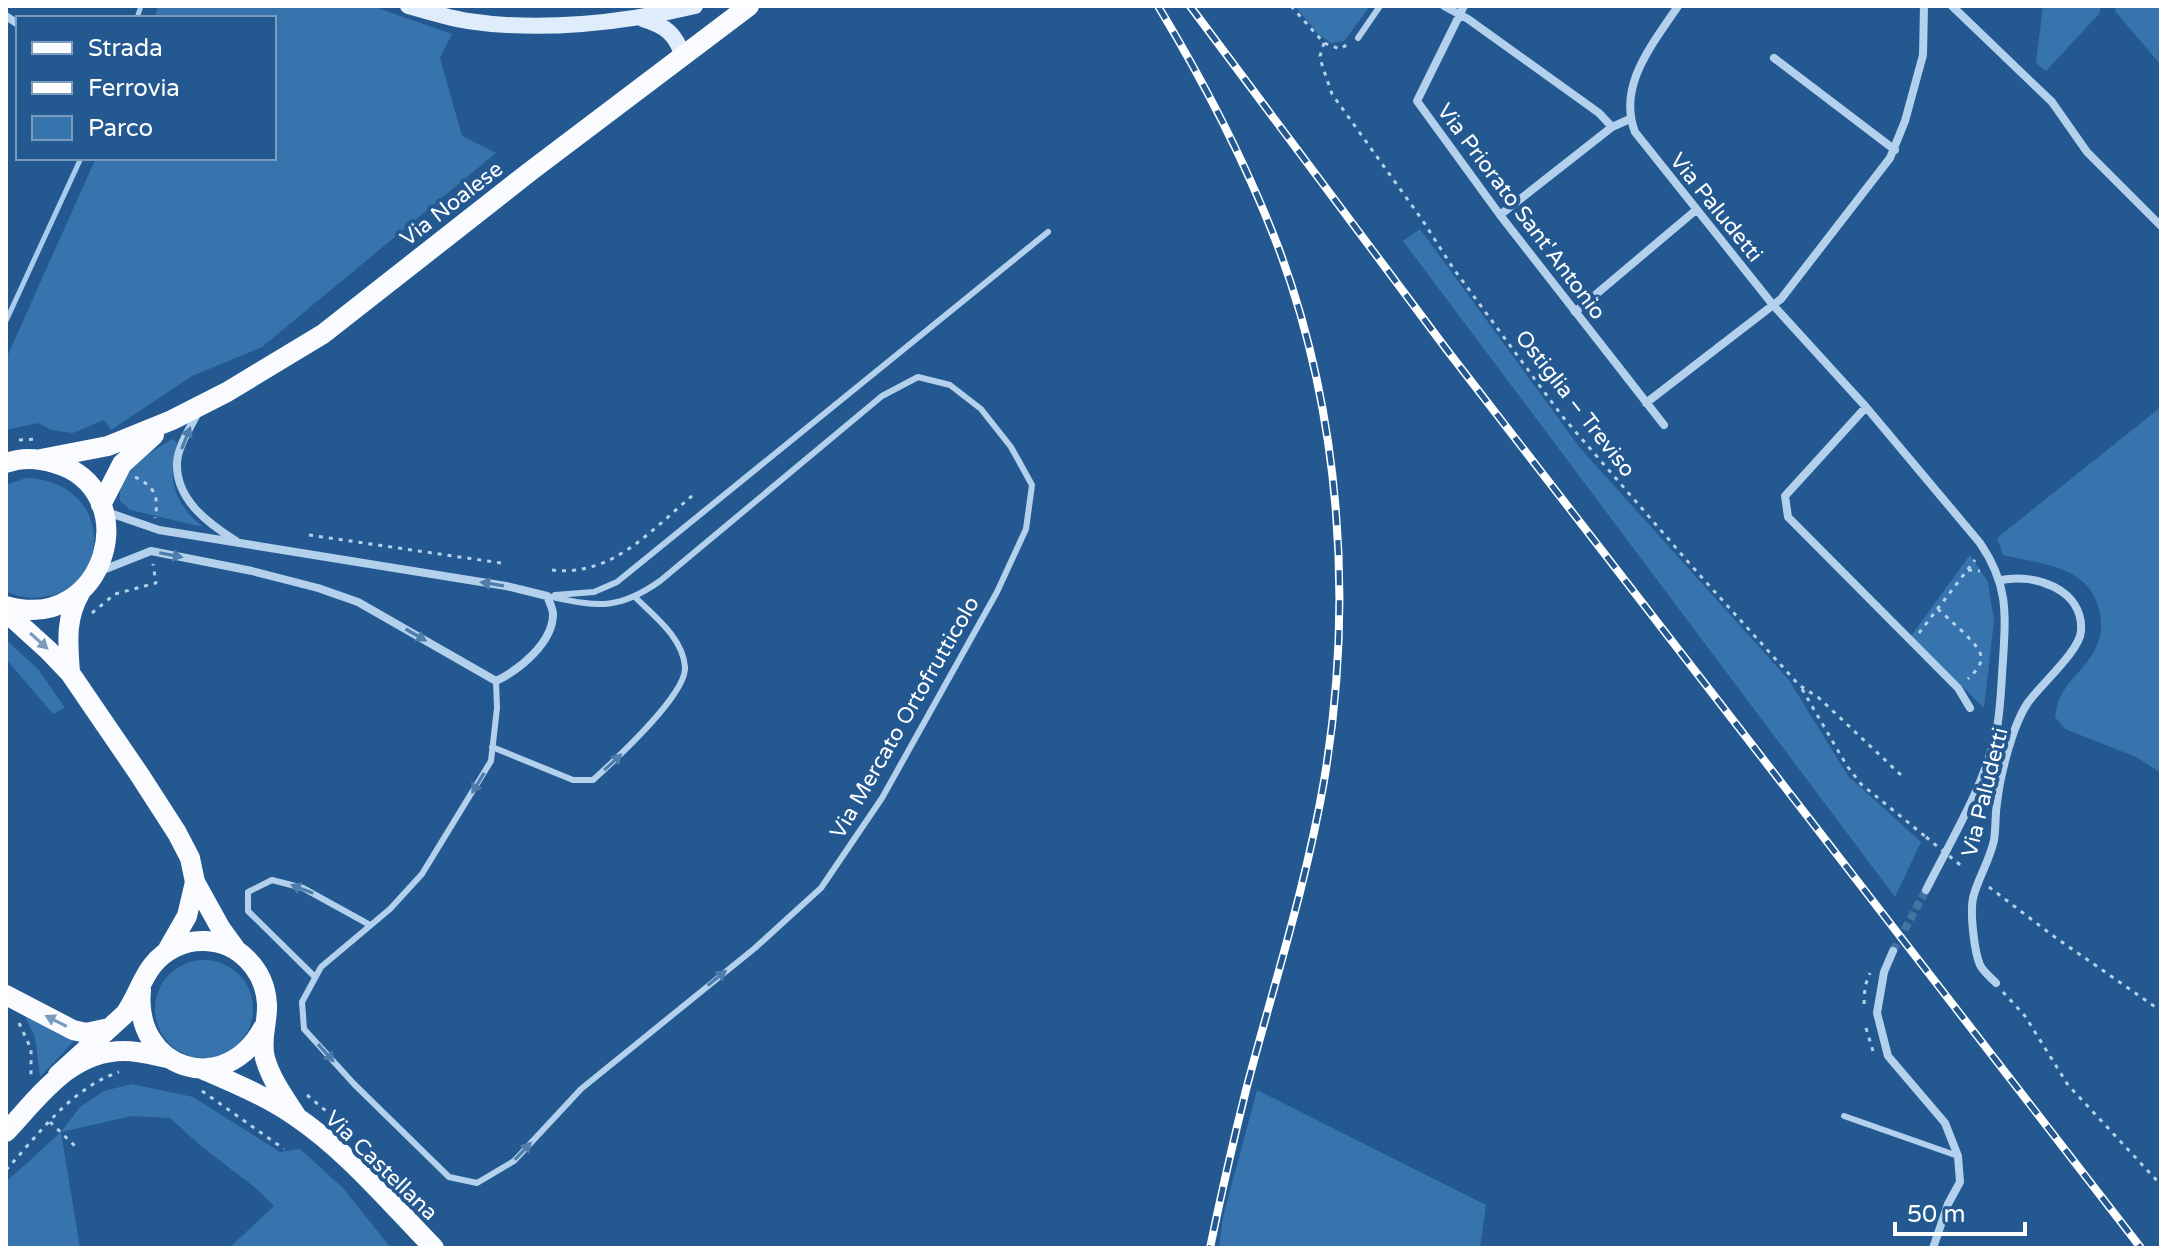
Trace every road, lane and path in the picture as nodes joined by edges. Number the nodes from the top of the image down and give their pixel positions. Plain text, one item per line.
1 (408, 6) edge
2 (695, 6) edge
3 (749, 6) edge
4 (1291, 6) edge
5 (1380, 6) edge
6 (1444, 6) edge
7 (1678, 6) edge
8 (1924, 6) edge
9 (1952, 6) edge
10 (1462, 10) edge
11 (641, 18) junction
12 (1358, 38) joint
13 (1324, 43) junction
14 (683, 57) junction
15 (1774, 58) dead end
16 (1630, 119) junction
17 (1612, 127) junction
18 (1895, 150) junction
19 (1696, 210) junction
20 (1500, 215) junction
21 (2161, 226) edge
22 (1048, 232) dead end
23 (1773, 305) junction
24 (1575, 312) junction
25 (1646, 403) junction
26 (200, 407) junction
27 (1866, 407) junction
28 (172, 420) junction
29 (1664, 425) dead end
30 (44, 450) junction
31 (8, 453) edge
32 (122, 464) junction
33 (692, 496) dead end
34 (102, 507) junction
35 (152, 528) junction
36 (309, 535) dead end
37 (240, 543) junction
38 (151, 551) junction
39 (1975, 560) dead end
40 (501, 563) dead end
41 (552, 570) dead end
42 (1968, 570) junction
43 (97, 573) junction
44 (1986, 577) dead end
45 (2001, 580) junction
46 (80, 593) junction
47 (547, 596) junction
48 (636, 598) junction
49 (6, 606) edge
50 (1938, 609) junction
51 (6, 612) edge
52 (86, 622) dead end
53 (1912, 642) junction
54 (70, 673) junction
55 (496, 681) junction
56 (1799, 685) junction
57 (1958, 688) junction
58 (1970, 708) dead end
59 (492, 747) junction
60 (1901, 775) dead end
61 (1945, 838) dead end
62 (1939, 849) dead end
63 (1964, 868) dead end
64 (195, 882) junction
65 (1985, 884) dead end
66 (1926, 890) tunnel mouth
67 (370, 925) junction
68 (167, 951) junction
69 (237, 951) junction
70 (1893, 951) tunnel mouth
71 (315, 977) junction
72 (1996, 983) joint
73 (141, 988) junction
74 (6, 995) edge
75 (2161, 1011) edge
76 (17, 1019) dead end
77 (109, 1028) junction
78 (263, 1028) junction
79 (167, 1058) junction
80 (131, 1068) dead end
81 (58, 1075) junction
82 (196, 1077) junction
83 (29, 1083) dead end
84 (305, 1093) dead end
85 (1844, 1116) dead end
86 (297, 1117) junction
87 (50, 1122) junction
88 (6, 1132) edge
89 (75, 1146) dead end
90 (284, 1149) dead end
91 (1958, 1156) junction
92 (350, 1162) junction
93 (6, 1170) edge
94 (2161, 1185) edge
95 (434, 1248) edge
96 (1933, 1248) edge

1 - 11 main road
2 - 11 main road
3 - 14 main road, Via Noalese
4 - 13 path
5 - 12 lane
6 - 10 street
7 - 16 street
8 - 18 street
9 - 21 street
10 - 17 street
10 - 20 street, Via Priorato Sant'Antonio
11 - 14 main road
12 - 13 path
13 - 56 path, Ostiglia – Treviso
14 - 26 main road, Via Noalese
15 - 18 street
16 - 17 street
16 - 19 street, Via Paludetti
17 - 20 street
18 - 23 street
19 - 23 street, Via Paludetti
19 - 24 street
20 - 24 street, Via Priorato Sant'Antonio
22 - 47 lane
23 - 25 street
23 - 27 street, Via Paludetti
24 - 25 street, Via Priorato Sant'Antonio
25 - 29 street, Via Priorato Sant'Antonio
26 - 28 main road, Via Noalese
37 -> 26 street, Via Mercato Ortofrutticolo
27 - 45 street, Via Paludetti
27 - 53 street, Via Paludetti
28 - 30 main road, Via Noalese
28 - 32 main road, Via Noalese
30 - 31 main road, Via Noalese
30 - 31 path
30 - 34 main road, Via Noalese
32 - 34 main road, Via Noalese
32 - 35 path
33 - 41 path
34 - 35 street, Via Mercato Ortofrutticolo
34 - 43 main road
35 - 37 street, Via Mercato Ortofrutticolo
36 - 40 path
47 -> 37 street, Via Mercato Ortofrutticolo
38 - 43 street
38 - 52 path
38 -> 55 street
39 - 42 path
42 - 44 path
42 - 50 path
43 - 46 main road
45 - 66 street, Via Paludetti
45 - 72 street, Via Paludetti
46 - 49 main road
46 - 54 main road
47 - 48 lane, Via Mercato Ortofrutticolo
47 - 55 street
59 -> 48 lane
71 -> 48 lane, Via Mercato Ortofrutticolo
50 - 53 path
50 - 57 path
51 -> 54 main road, Via Castellana
53 - 57 street, Via Paludetti
54 - 64 main road, Via Castellana
55 - 59 lane, Via Mercato Ortofrutticolo
56 - 60 path, Ostiglia – Treviso
56 - 63 path, bridge
57 - 58 street, Via Paludetti
59 -> 67 lane, Via Mercato Ortofrutticolo
61 - 62 path
64 - 68 main road
64 - 69 main road, Via Castellana
65 - 75 path
67 - 71 lane, Via Mercato Ortofrutticolo
67 -> 71 lane
68 - 69 main road
68 - 73 main road
69 - 78 main road, Via Castellana
70 - 91 street
72 - 94 path
73 - 77 main road
73 - 79 main road
77 -> 74 main road
76 - 83 path
77 - 81 main road
78 - 82 main road
78 - 86 main road, Via Castellana
79 - 81 main road, Via Castellana
79 - 82 main road, Via Castellana
80 - 87 path
81 - 88 main road
82 - 86 main road, Via Castellana
82 - 90 path
84 - 92 path
85 - 91 lane
86 - 92 main road, Via Castellana
87 - 89 path
87 - 93 path
91 - 96 street
92 - 95 main road, Via Castellana

